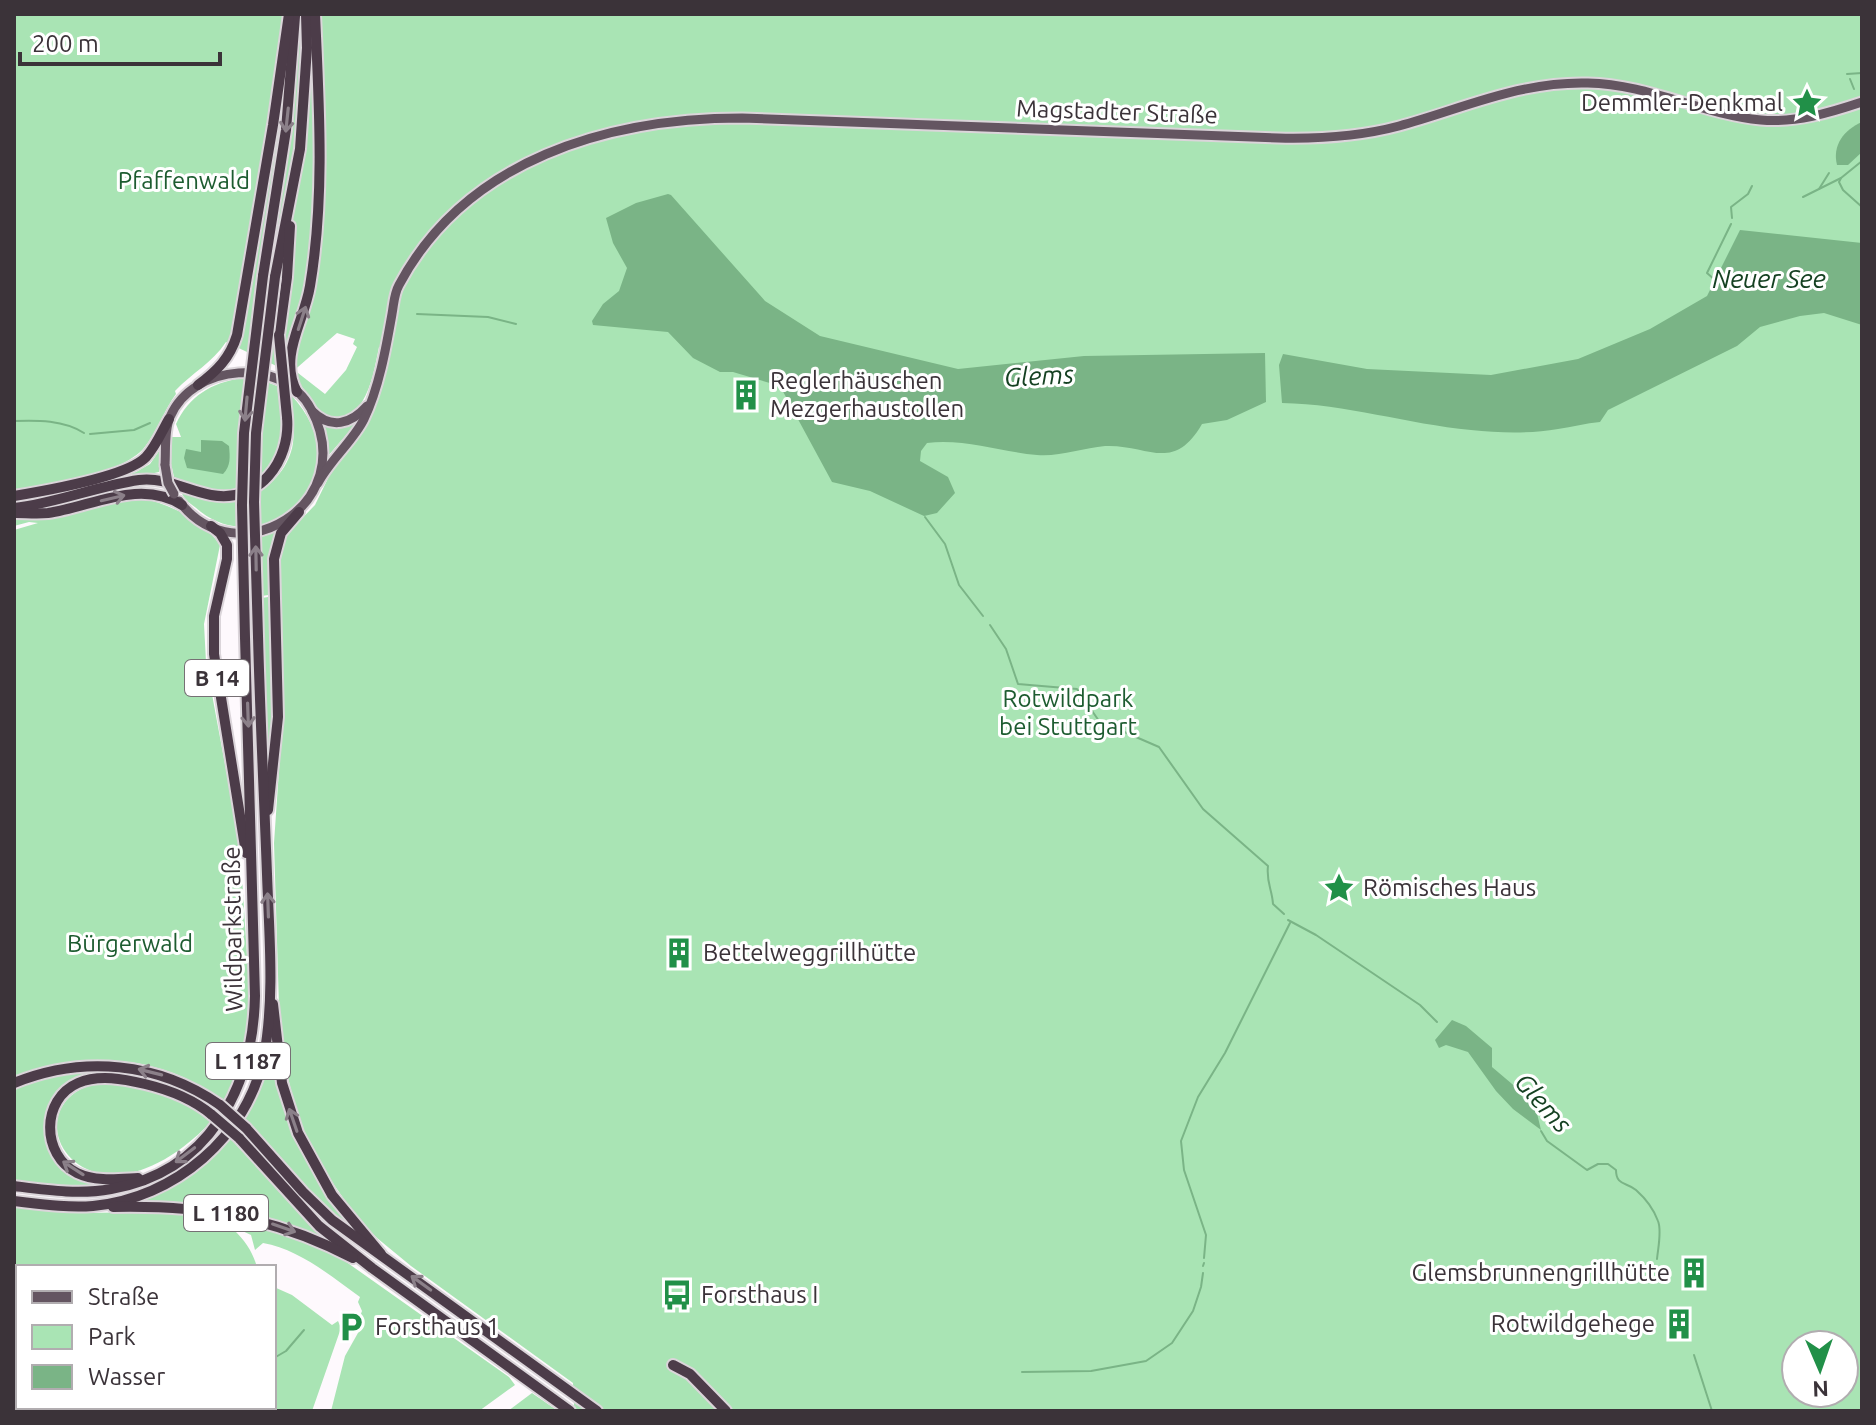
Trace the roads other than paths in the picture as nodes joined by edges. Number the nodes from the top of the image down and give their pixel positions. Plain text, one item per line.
1 (292, 14) edge
2 (306, 14) edge
3 (315, 14) edge
4 (1862, 102) edge
5 (291, 201) junction
6 (198, 385) junction
7 (297, 392) junction
8 (369, 403) junction
9 (312, 411) junction
10 (169, 419) junction
11 (318, 483) junction
12 (14, 496) edge
13 (182, 505) junction
14 (14, 510) edge
15 (299, 512) junction
16 (211, 526) junction
17 (265, 827) junction
18 (253, 902) junction
19 (269, 982) junction
20 (14, 1083) edge
21 (148, 1177) junction
22 (14, 1186) edge
23 (14, 1201) edge
24 (96, 1206) junction
25 (382, 1256) junction
26 (372, 1268) junction
27 (673, 1365) dead end
28 (570, 1411) edge
29 (597, 1411) edge
30 (726, 1411) edge

1 - 6 highway
1 -> 18 highway, Wildparkstraße, bridge
2 - 5 highway
7 -> 3 highway
4 - 8 main road, Magstadter Straße / L 1187
5 - 14 highway, bridge
17 -> 5 highway, Wildparkstraße, bridge
6 - 7 main road, L 1187
6 - 10 main road
7 - 9 main road, L 1187
8 - 9 main road
8 - 11 main road, Magstadter Straße / L 1187
9 - 11 main road, L 1187
10 - 12 highway
10 - 13 main road, bridge
11 - 15 main road, L 1187
14 -> 13 highway
13 - 16 main road
15 - 16 main road
15 - 17 highway, L 1187
16 - 18 highway, B 14
19 -> 17 highway, Wildparkstraße / L 1187
18 -> 21 highway, Wildparkstraße / L 1187
19 - 24 highway, L 1187
25 -> 19 highway, L 1187
25 -> 20 highway, L 1180, bridge
21 - 22 highway, L 1187
21 -> 26 highway, L 1180, bridge
23 - 24 highway, L 1187
24 -> 26 highway, L 1180
29 -> 25 highway, L 1180
26 - 28 highway, L 1180
27 - 30 highway

